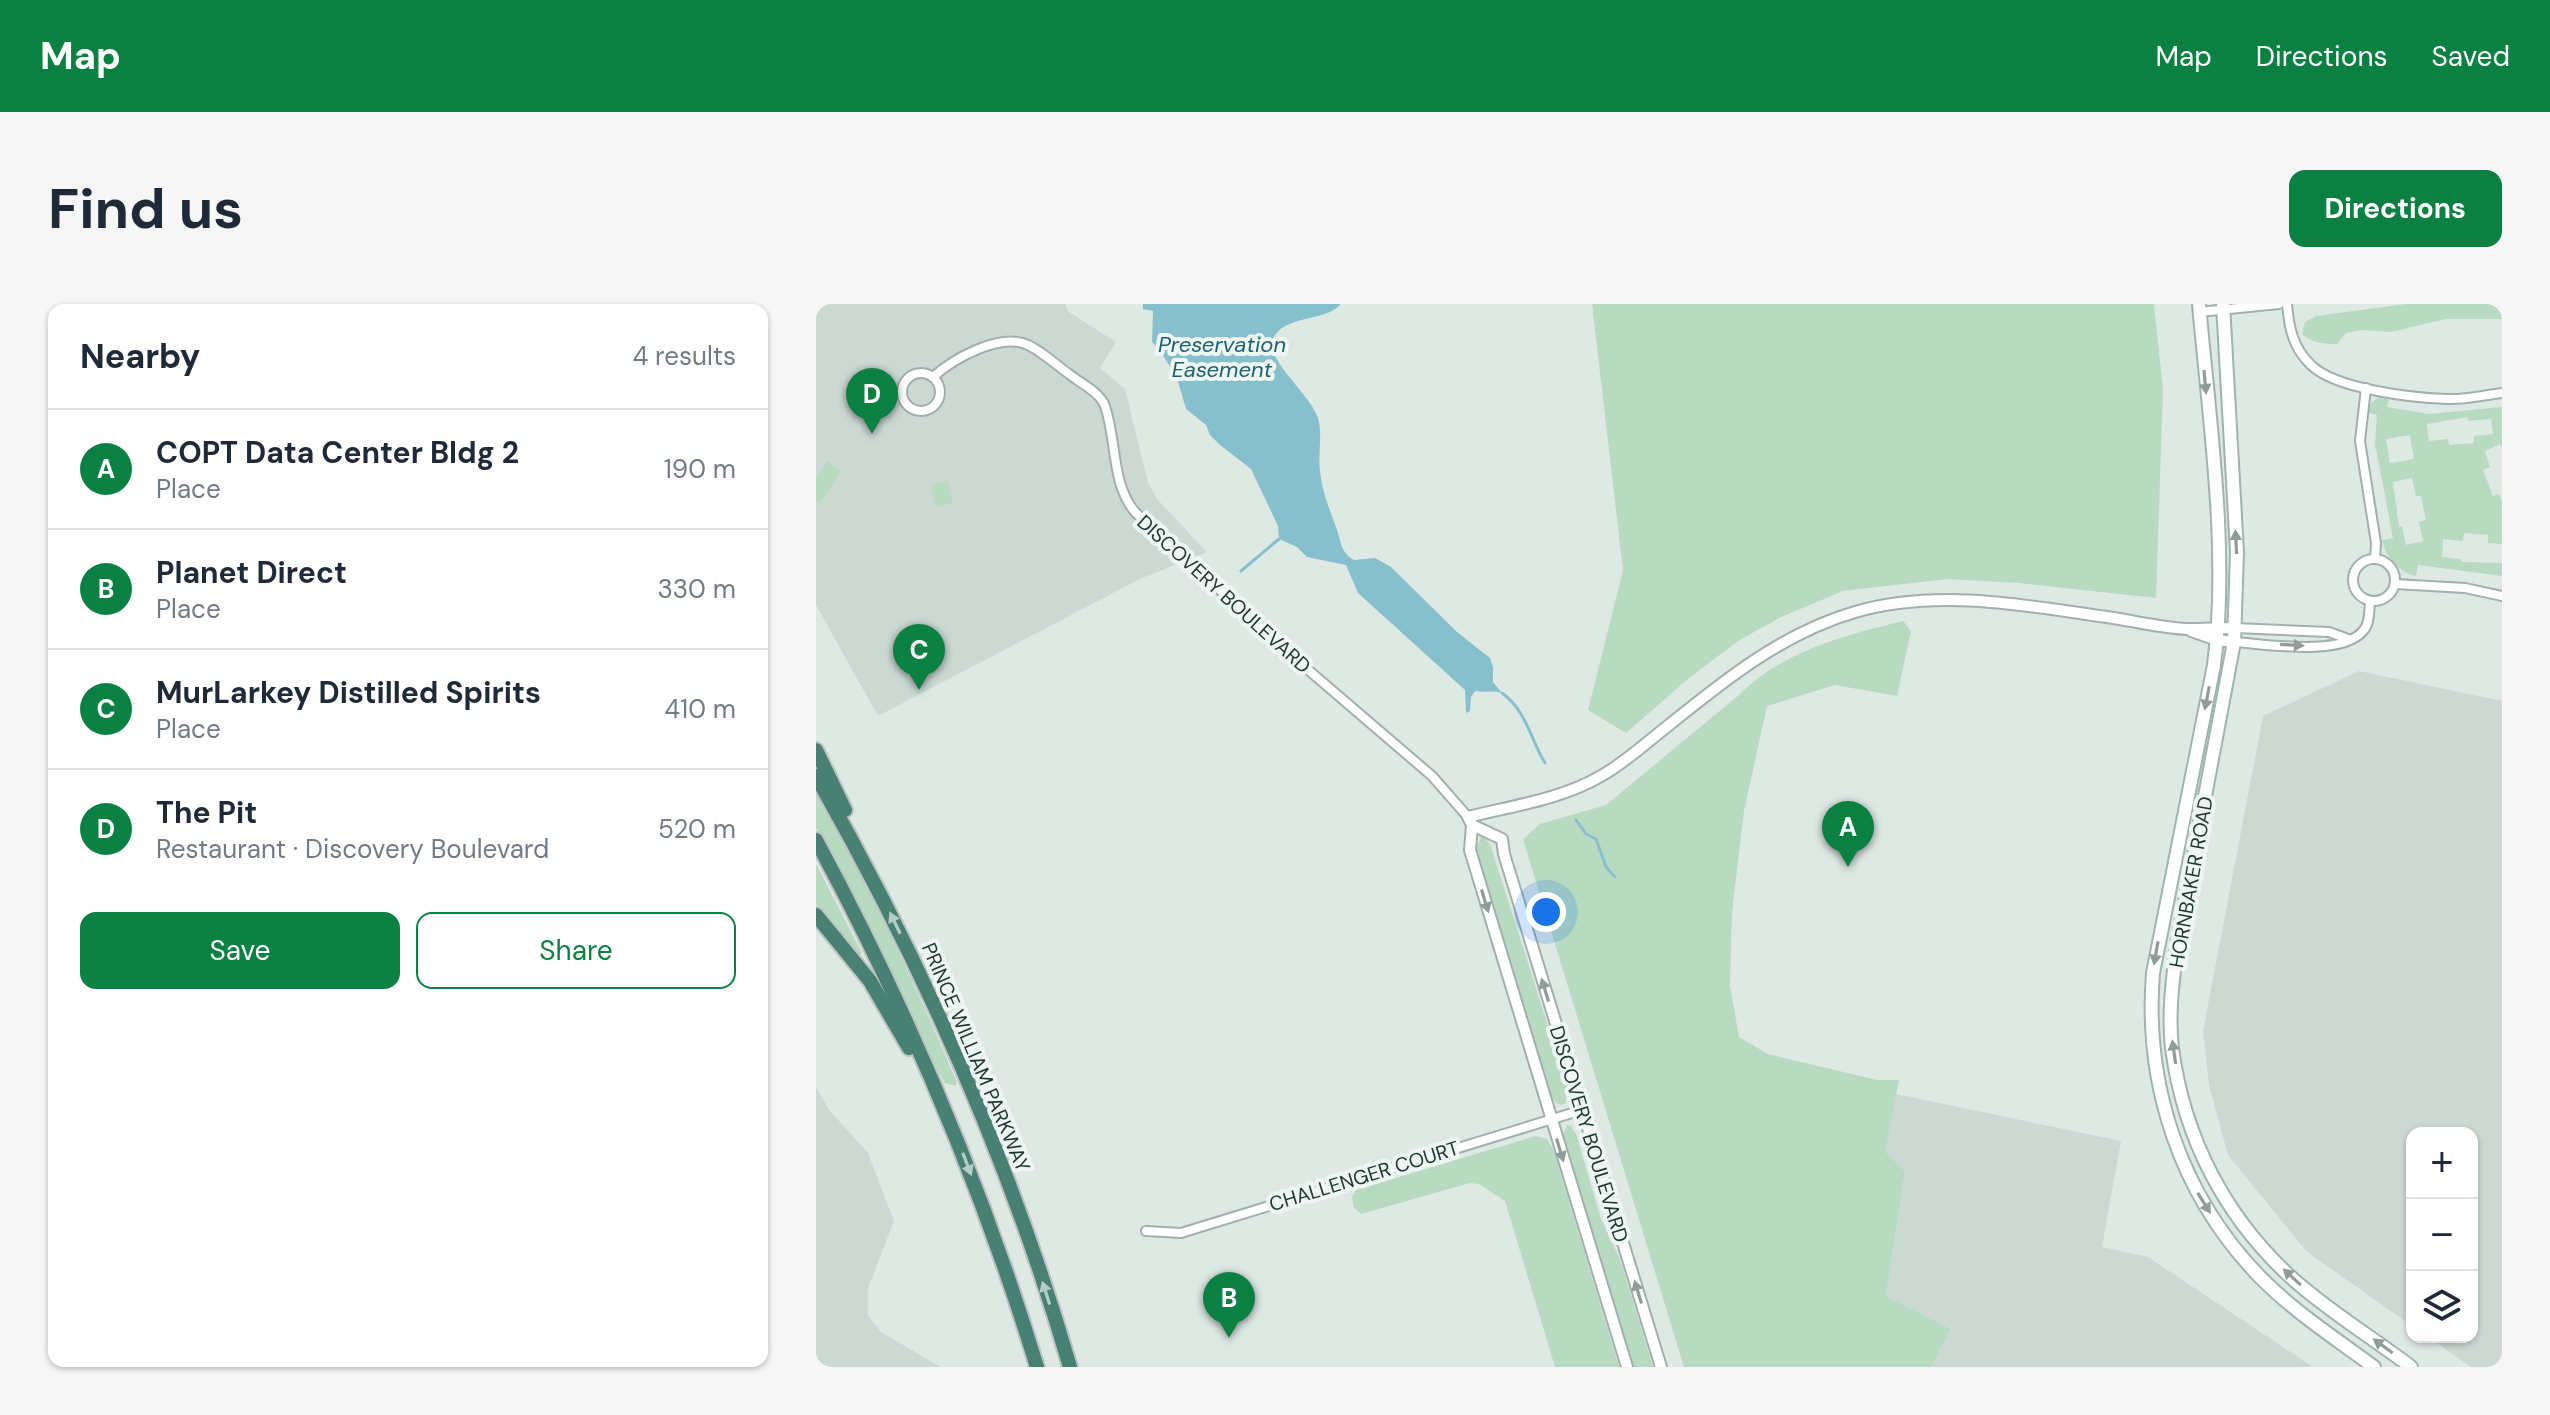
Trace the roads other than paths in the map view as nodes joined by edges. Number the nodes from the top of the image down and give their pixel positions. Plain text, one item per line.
1 (2279, 304) edge
2 (2287, 304) edge
3 (2224, 307) edge
4 (2199, 308) edge
5 (933, 377) junction
6 (2366, 388) junction
7 (2502, 393) edge
8 (2375, 559) junction
9 (2395, 584) junction
10 (2502, 596) edge
11 (2370, 601) junction
12 (2235, 628) junction
13 (2218, 634) junction
14 (2349, 640) junction
15 (2234, 642) junction
16 (816, 750) edge
17 (816, 776) edge
18 (1470, 821) junction
19 (816, 840) edge
20 (881, 895) junction
21 (816, 915) edge
22 (1582, 1110) junction
23 (1551, 1119) junction
24 (952, 1125) junction
25 (1146, 1231) dead end
26 (2354, 1324) junction
27 (2339, 1341) junction
28 (1037, 1367) edge
29 (1070, 1367) edge
30 (1627, 1367) edge
31 (1661, 1367) edge
32 (2374, 1367) edge
33 (2411, 1367) edge

1 - 3 street
2 - 6 street
3 - 4 street
12 -> 3 main road, HORNBAKER ROAD
4 -> 13 main road, HORNBAKER ROAD
5 - 5 street, DISCOVERY BOULEVARD
5 - 18 street, DISCOVERY BOULEVARD
6 - 7 street
6 - 8 street
8 - 9 street
8 - 11 street
9 - 10 street
9 - 11 street
11 - 14 street
12 - 13 street
12 - 14 street
12 - 15 main road, HORNBAKER ROAD
13 - 15 street
13 - 18 street
13 -> 27 main road, HORNBAKER ROAD
15 -> 14 street
26 -> 15 main road, HORNBAKER ROAD
16 - 20 highway
17 - 20 highway, PRINCE WILLIAM PARKWAY
22 -> 18 street, DISCOVERY BOULEVARD
18 -> 23 street, DISCOVERY BOULEVARD
19 - 24 highway
29 -> 20 highway, PRINCE WILLIAM PARKWAY
21 - 24 highway
22 - 23 street, CHALLENGER COURT
31 -> 22 street, DISCOVERY BOULEVARD
23 - 25 street, CHALLENGER COURT
23 -> 30 street, DISCOVERY BOULEVARD
24 -> 28 highway
26 - 27 main road
33 -> 26 main road, HORNBAKER ROAD
27 - 32 main road, HORNBAKER ROAD

